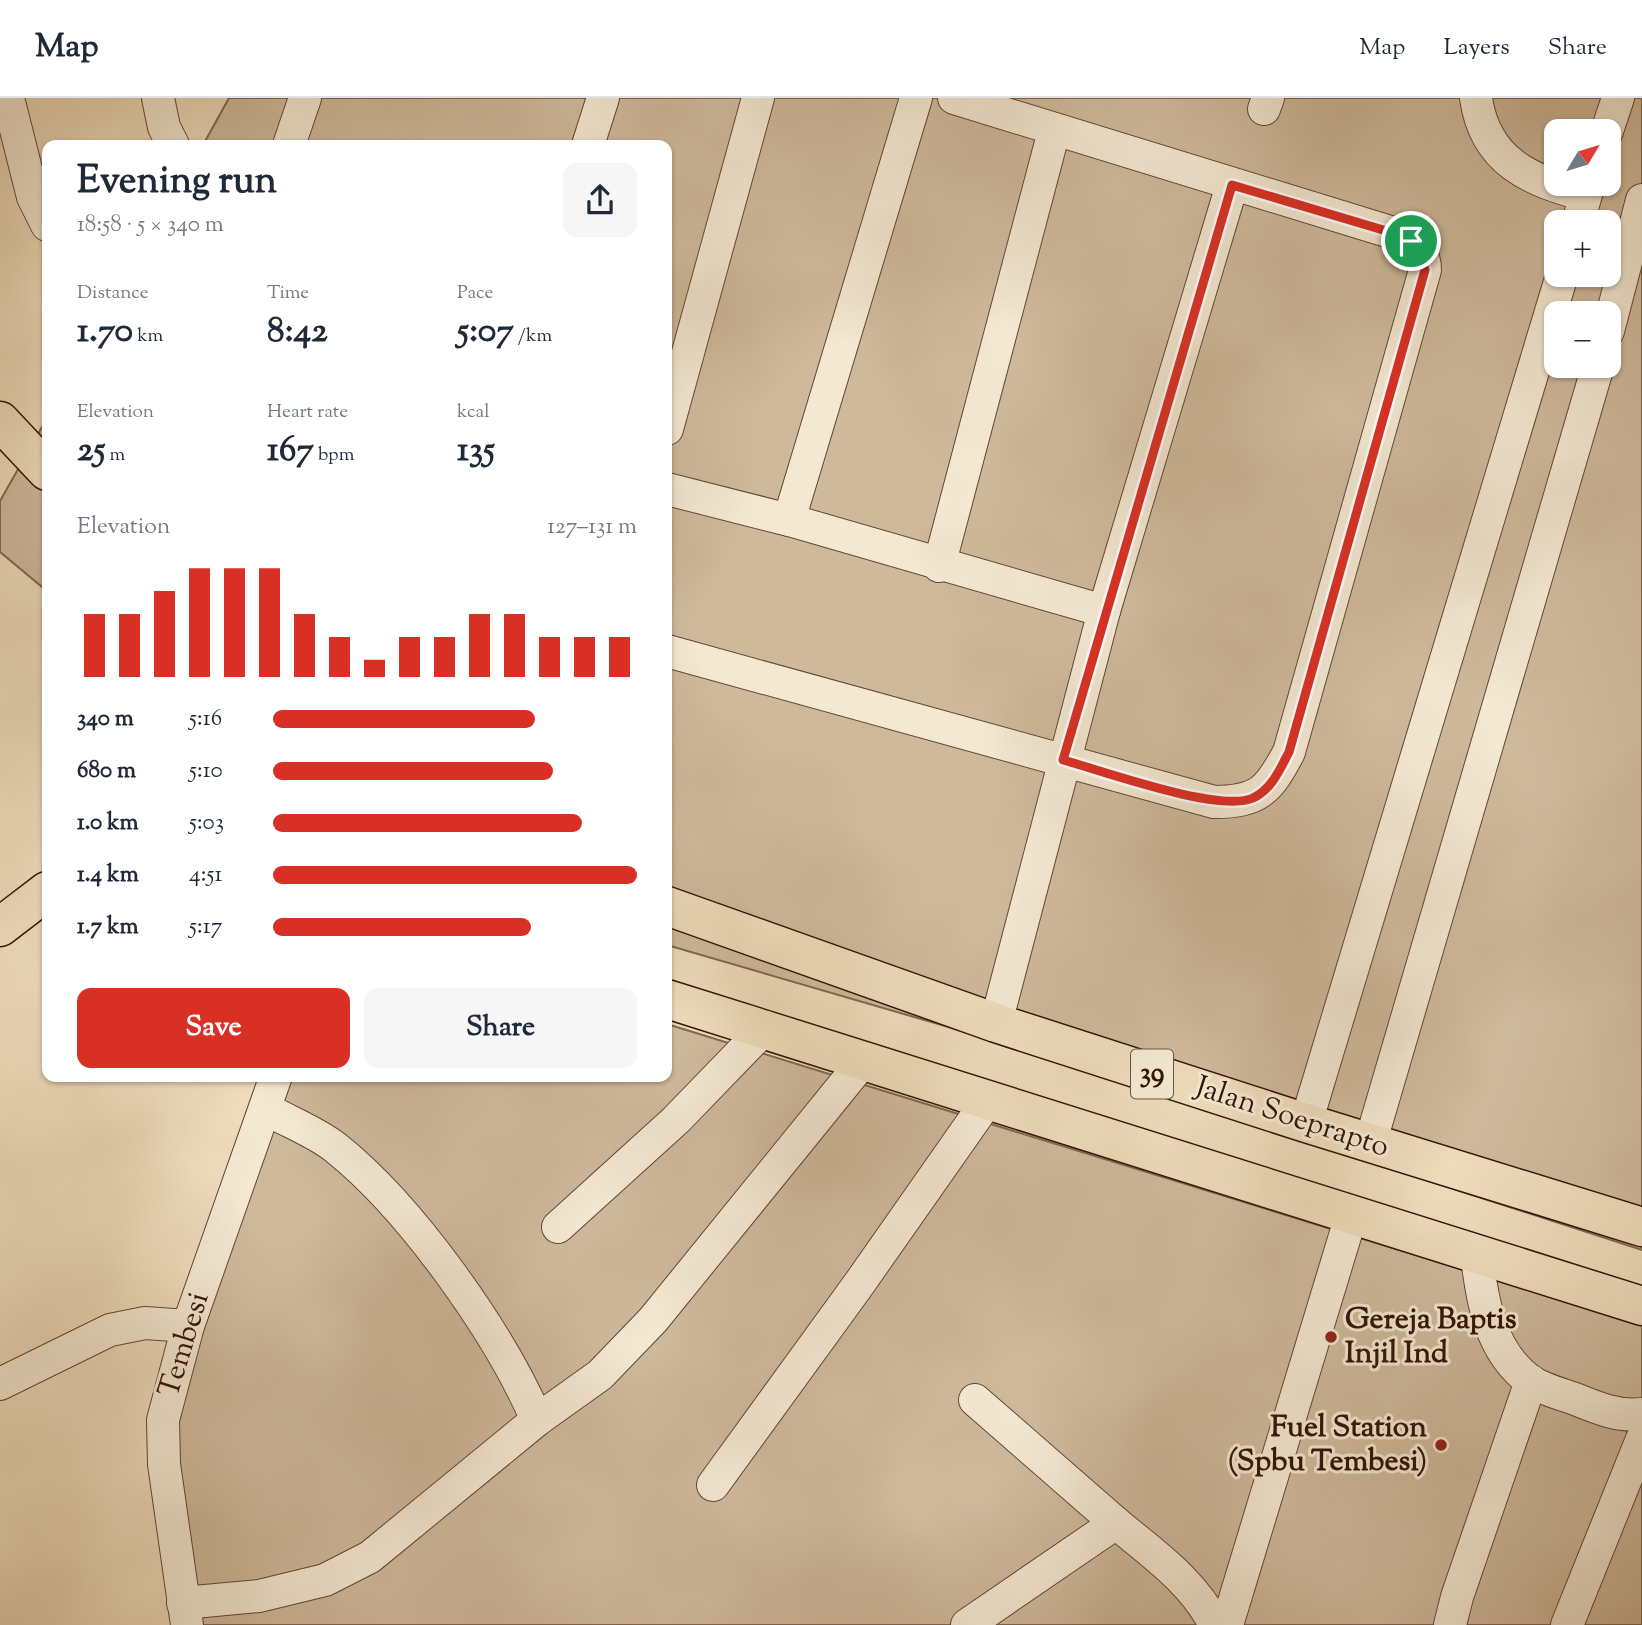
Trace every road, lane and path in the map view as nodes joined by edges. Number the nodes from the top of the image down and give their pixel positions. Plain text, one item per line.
1 (8, 98) edge
2 (158, 98) edge
3 (305, 98) edge
4 (603, 98) edge
5 (758, 98) edge
6 (916, 98) edge
7 (954, 98) edge
8 (1476, 98) edge
9 (1618, 98) edge
10 (1611, 119) edge
11 (1054, 131) junction
12 (170, 140) edge
13 (291, 140) edge
14 (590, 140) edge
15 (1232, 185) junction
16 (1584, 200) edge
17 (1642, 200) edge
18 (42, 215) edge
19 (1626, 262) edge
20 (1558, 287) edge
21 (1616, 301) edge
22 (1594, 378) edge
23 (672, 411) edge
24 (0, 421) edge
25 (42, 466) edge
26 (672, 490) edge
27 (789, 520) junction
28 (939, 566) junction
29 (1104, 611) junction
30 (672, 652) edge
31 (1063, 760) junction
32 (42, 895) edge
33 (672, 908) edge
34 (42, 922) edge
35 (2, 926) edge
36 (672, 1000) edge
37 (996, 1023) junction
38 (766, 1027) junction
39 (864, 1060) junction
40 (274, 1082) edge
41 (988, 1100) junction
42 (266, 1109) junction
43 (1306, 1123) junction
44 (1370, 1144) junction
45 (1352, 1213) junction
46 (558, 1227) dead end
47 (1642, 1227) edge
48 (1476, 1252) junction
49 (1642, 1306) edge
50 (188, 1326) junction
51 (3, 1373) edge
52 (1531, 1381) junction
53 (975, 1400) dead end
54 (1642, 1414) edge
55 (537, 1420) junction
56 (1642, 1439) edge
57 (713, 1485) dead end
58 (1115, 1523) junction
59 (185, 1614) edge
60 (967, 1625) edge
61 (1215, 1625) edge
62 (1227, 1625) edge
63 (1450, 1625) edge
64 (1567, 1625) edge

1 - 18 street
2 - 12 street
3 - 13 street
4 - 14 street
5 - 23 street
6 - 27 street
7 - 11 street
8 - 16 street
9 - 10 street
11 - 15 street
11 - 28 street
15 - 29 street
15 - 31 street
17 - 19 street
19 - 21 street
20 - 43 street
22 - 44 street
24 - 25 highway
26 - 27 street
27 - 28 street
28 - 29 street
29 - 31 street
30 - 31 street
31 - 37 street
32 - 35 highway
33 - 37 highway, Jalan Soeprapto / 39
34 - 35 highway
36 - 38 highway, 39
37 - 43 highway, Jalan Soeprapto / 39
38 - 39 highway, 39
38 - 46 street
39 - 41 highway, 39
39 - 55 street
40 - 42 street, Tembesi
41 - 45 highway, 39
41 - 57 street
42 - 50 street, Tembesi
42 - 55 street
43 - 44 highway, Jalan Soeprapto / 39
44 - 47 highway, Jalan Soeprapto / 39
45 - 48 highway, 39
45 - 62 street
48 - 49 highway, 39
48 - 52 street
50 - 51 street
50 - 59 street, Tembesi
52 - 54 street
52 - 63 street
53 - 58 street
55 - 59 street
56 - 64 street
58 - 60 street
58 - 61 street

